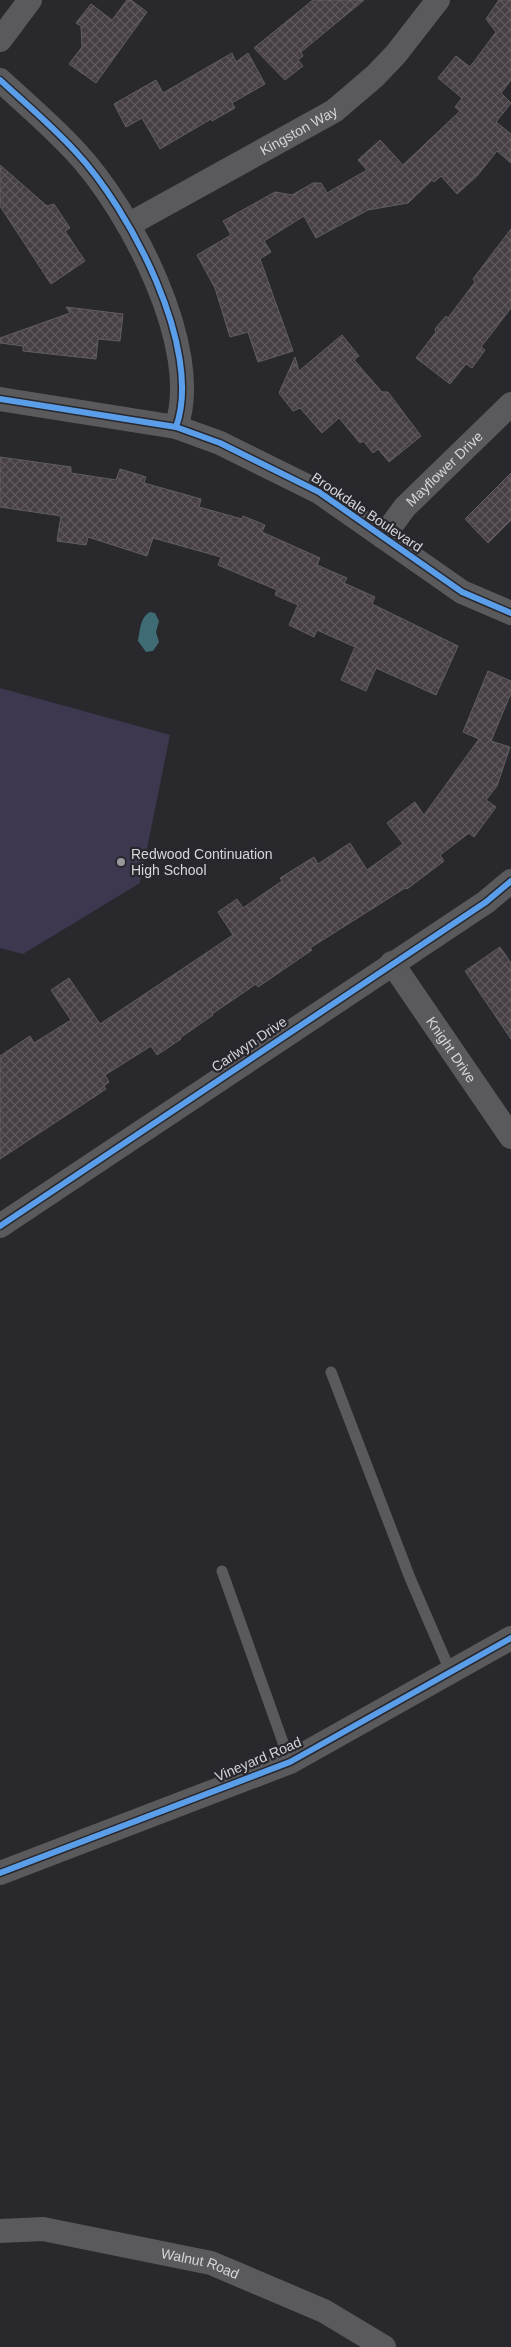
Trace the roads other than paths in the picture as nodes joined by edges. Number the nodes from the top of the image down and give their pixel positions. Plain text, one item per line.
1 (30, 0) edge
2 (438, 0) edge
3 (0, 40) edge
4 (0, 80) edge
5 (128, 224) junction
6 (0, 400) edge
7 (511, 404) edge
8 (176, 427) junction
9 (383, 537) junction
10 (511, 613) edge
11 (511, 881) edge
12 (392, 963) junction
13 (511, 1137) edge
14 (0, 1226) edge
15 (331, 1372) dead end
16 (222, 1571) dead end
17 (511, 1638) edge
18 (451, 1673) junction
19 (290, 1762) junction
20 (0, 1873) edge
21 (0, 2231) edge
22 (379, 2346) edge

1 - 3 street
2 - 5 street, Kingston Way
4 - 5 street
5 - 8 street
6 - 8 street, Brookdale Boulevard
7 - 9 street, Mayflower Drive
8 - 9 street, Brookdale Boulevard
9 - 10 street, Brookdale Boulevard
11 - 12 street, Carlwyn Drive
12 - 13 street, Knight Drive
12 - 14 street, Carlwyn Drive
15 - 18 lane
16 - 19 lane
17 - 18 street, Vineyard Road
18 - 19 street, Vineyard Road
19 - 20 street, Vineyard Road
21 - 22 street, Walnut Road

